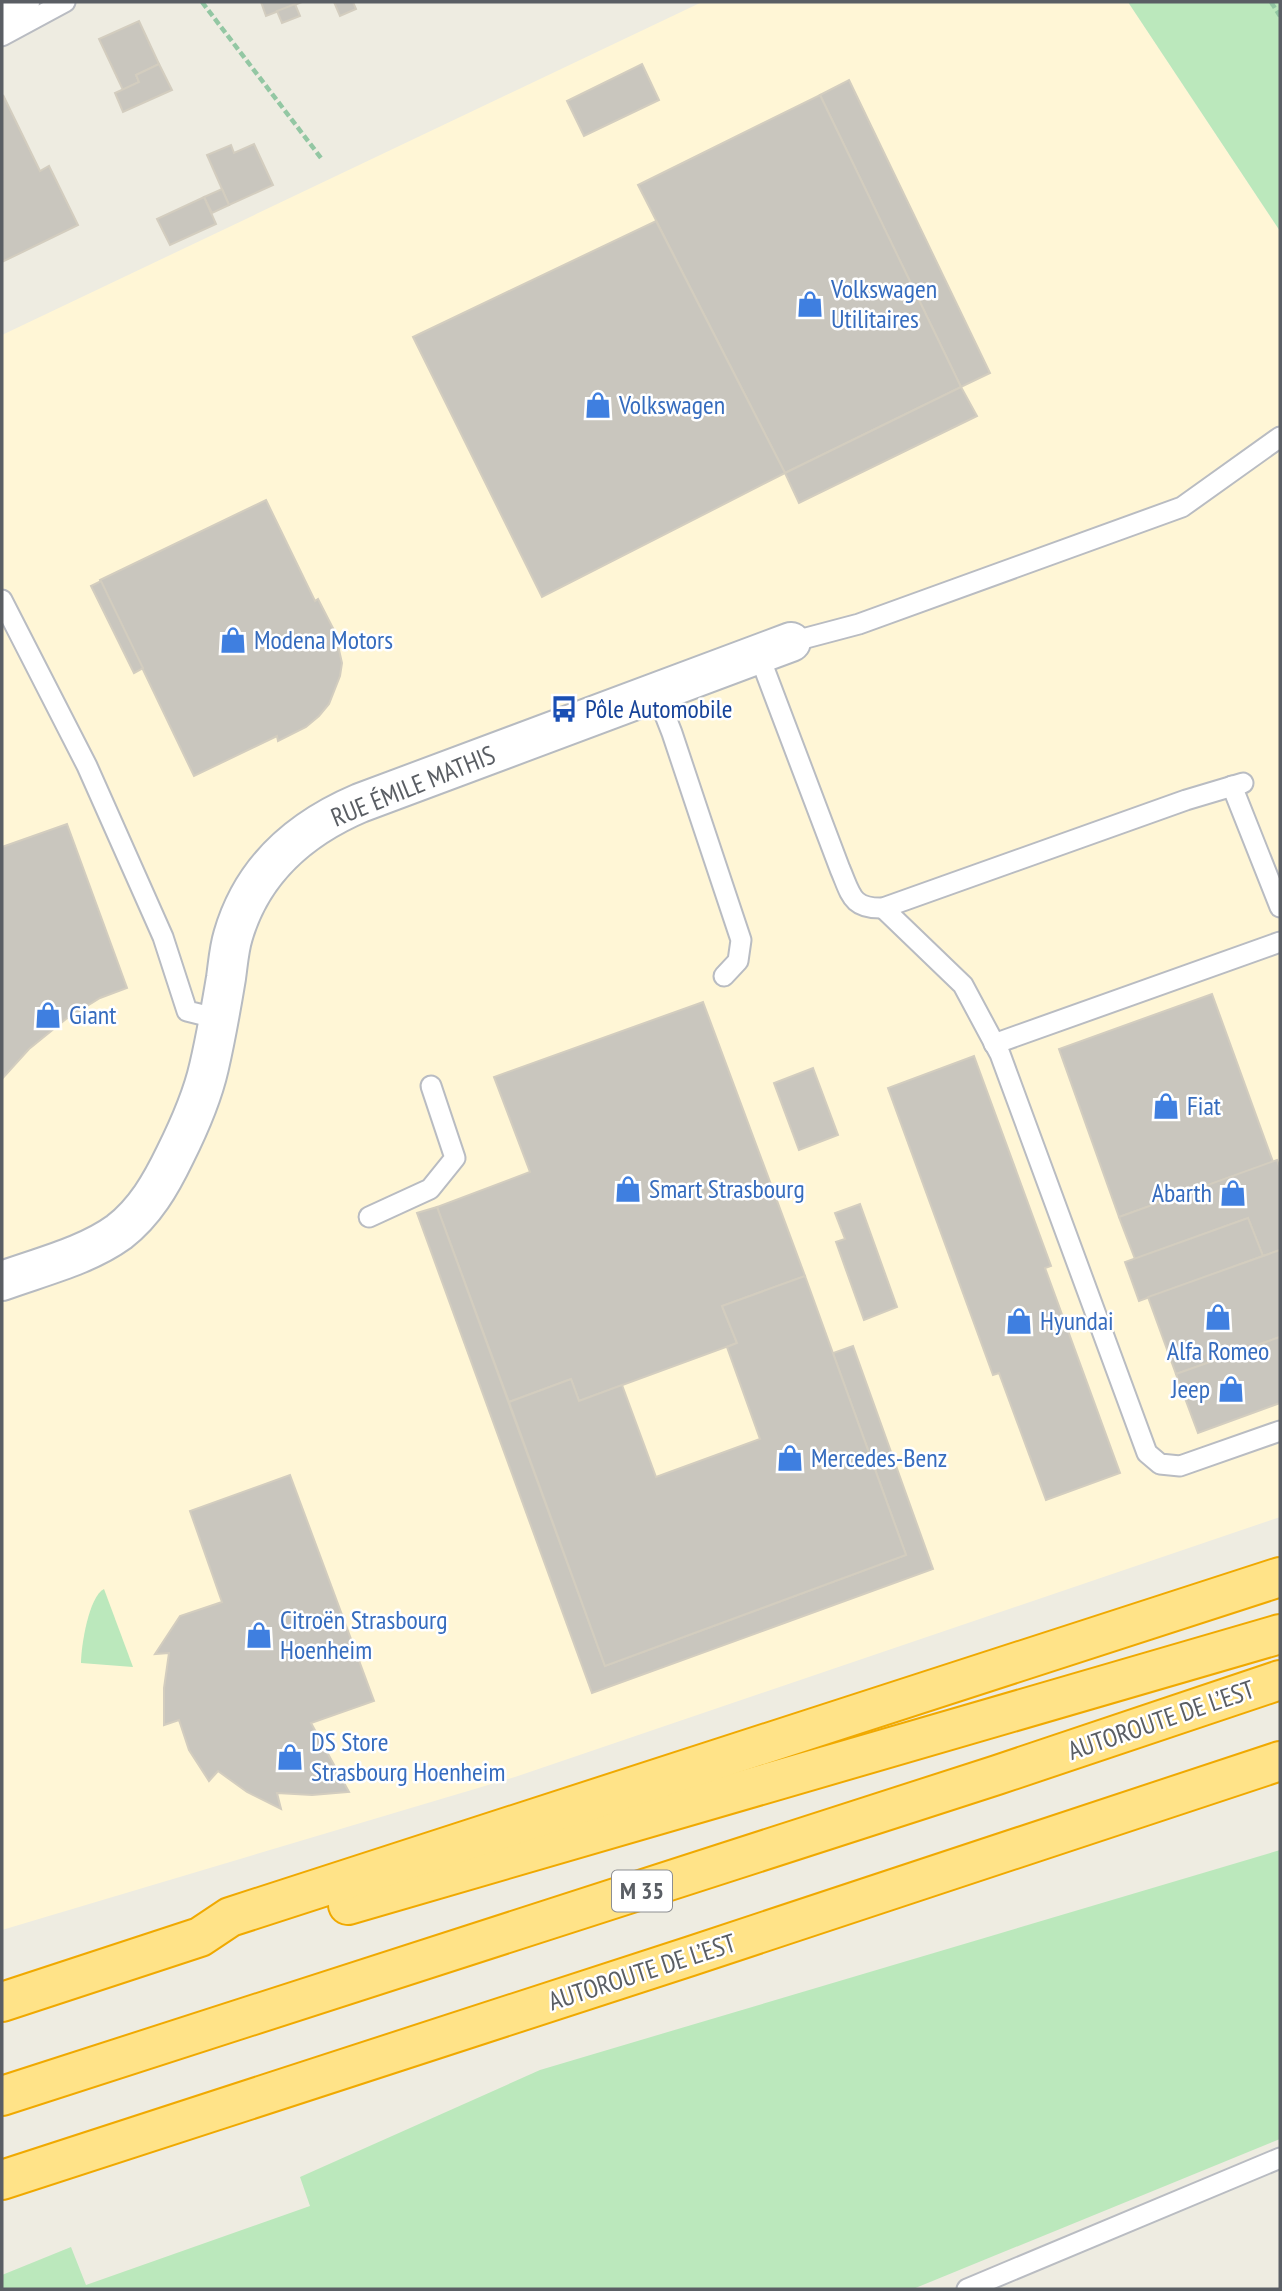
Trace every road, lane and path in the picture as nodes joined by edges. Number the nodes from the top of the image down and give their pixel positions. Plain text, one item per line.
1 (65, 2) edge
2 (202, 2) edge
3 (1270, 2) edge
4 (9, 11) edge
5 (1280, 16) edge
6 (321, 158) dead end
7 (1280, 437) edge
8 (2, 600) edge
9 (775, 648) junction
10 (656, 692) junction
11 (1280, 907) edge
12 (883, 908) junction
13 (1280, 942) edge
14 (724, 976) dead end
15 (219, 1019) junction
16 (994, 1044) junction
17 (431, 1086) dead end
18 (369, 1217) dead end
19 (2, 1281) edge
20 (1280, 1432) edge
21 (1280, 1577) edge
22 (1280, 1634) edge
23 (1280, 1680) edge
24 (1280, 1761) edge
25 (200, 1937) junction
26 (2, 2002) edge
27 (2, 2096) edge
28 (1280, 2158) edge
29 (2, 2180) edge
30 (967, 2289) edge

1 - 4 lane
2 - 6 path
3 - 5 path
7 - 9 lane
8 - 15 lane
9 - 10 street, RUE ÉMILE MATHIS
9 - 12 lane
10 - 14 lane
10 - 15 street, RUE ÉMILE MATHIS
11 - 12 lane
12 - 16 lane
13 - 16 lane
15 - 19 street, RUE ÉMILE MATHIS
16 - 20 lane
17 - 18 lane
21 - 25 highway
22 - 25 highway
23 - 27 highway, AUTOROUTE DE L’EST / M 35
24 - 29 highway, AUTOROUTE DE L’EST
25 - 26 highway
28 - 30 lane

